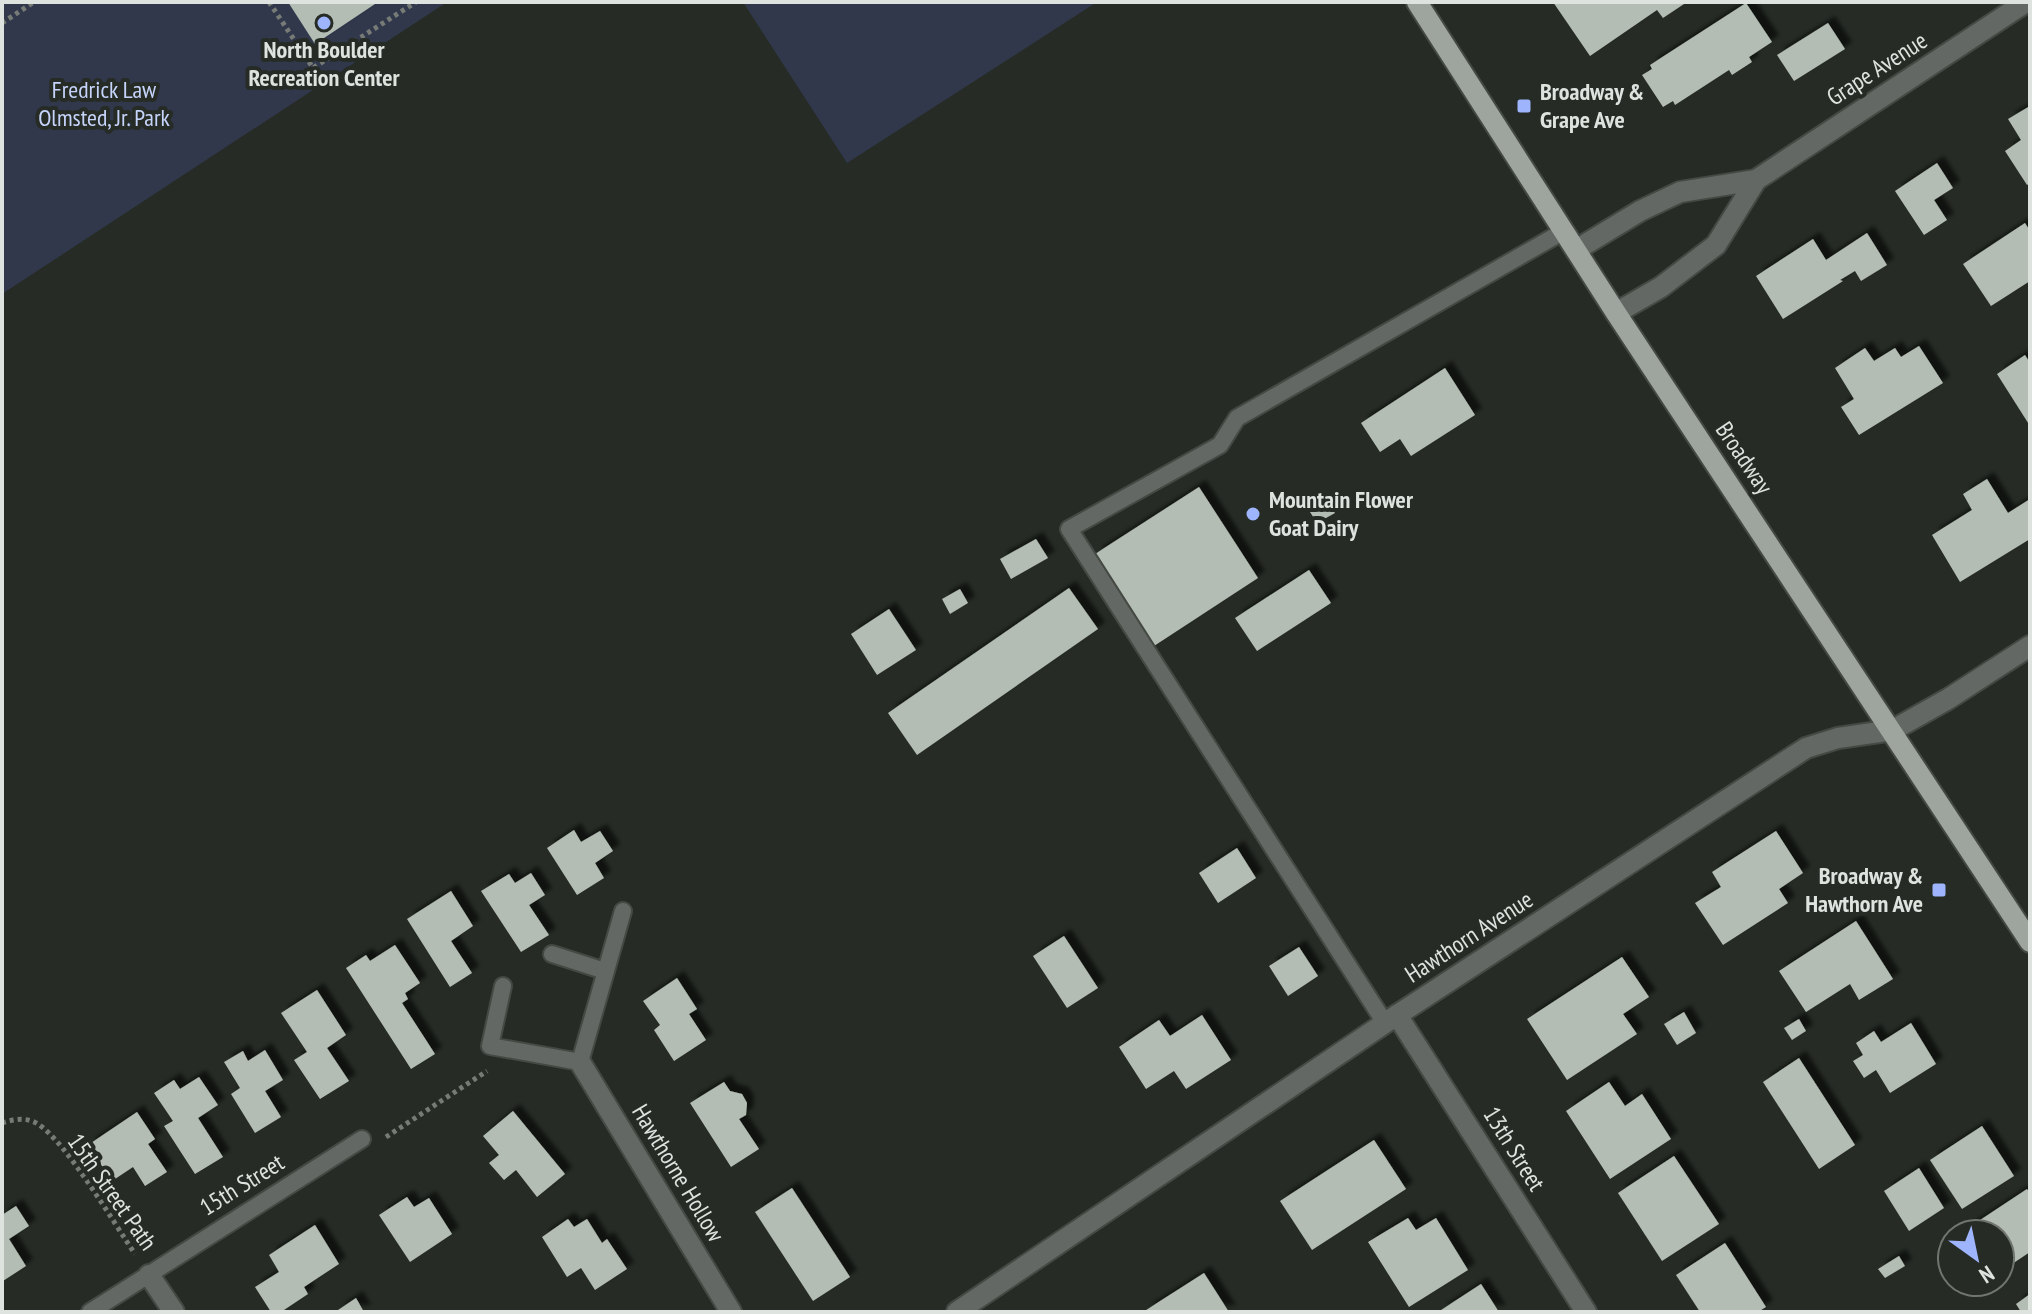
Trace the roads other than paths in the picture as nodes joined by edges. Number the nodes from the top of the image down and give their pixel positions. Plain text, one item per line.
1 (1417, 2) edge
2 (2026, 2) edge
3 (1756, 180) junction
4 (1564, 231) junction
5 (1576, 250) junction
6 (1616, 313) junction
7 (2030, 646) edge
8 (1893, 730) junction
9 (623, 911) dead end
10 (2030, 942) edge
11 (552, 954) dead end
12 (605, 971) junction
13 (503, 986) dead end
14 (1391, 1019) junction
15 (580, 1062) junction
16 (362, 1139) road end
17 (149, 1275) junction
18 (90, 1312) edge
19 (174, 1312) edge
20 (731, 1312) edge
21 (957, 1312) edge
22 (1586, 1312) edge

1 - 4 main road, Broadway
2 - 3 street, Grape Avenue
3 - 5 street, Grape Avenue
3 - 6 street, Grape Avenue
4 - 5 main road, Broadway
4 - 14 lane
5 - 6 main road, Broadway
6 - 8 main road, Broadway
7 - 8 street, Hawthorn Avenue
8 - 10 main road, Broadway
8 - 14 street, Hawthorn Avenue
9 - 12 lane
11 - 12 lane
12 - 15 lane
13 - 15 lane
14 - 21 street, Hawthorn Avenue
14 - 22 street, 13th Street
15 - 20 street, Hawthorne Hollow
16 - 17 lane, 15th Street
17 - 18 lane, 15th Street
17 - 19 street

